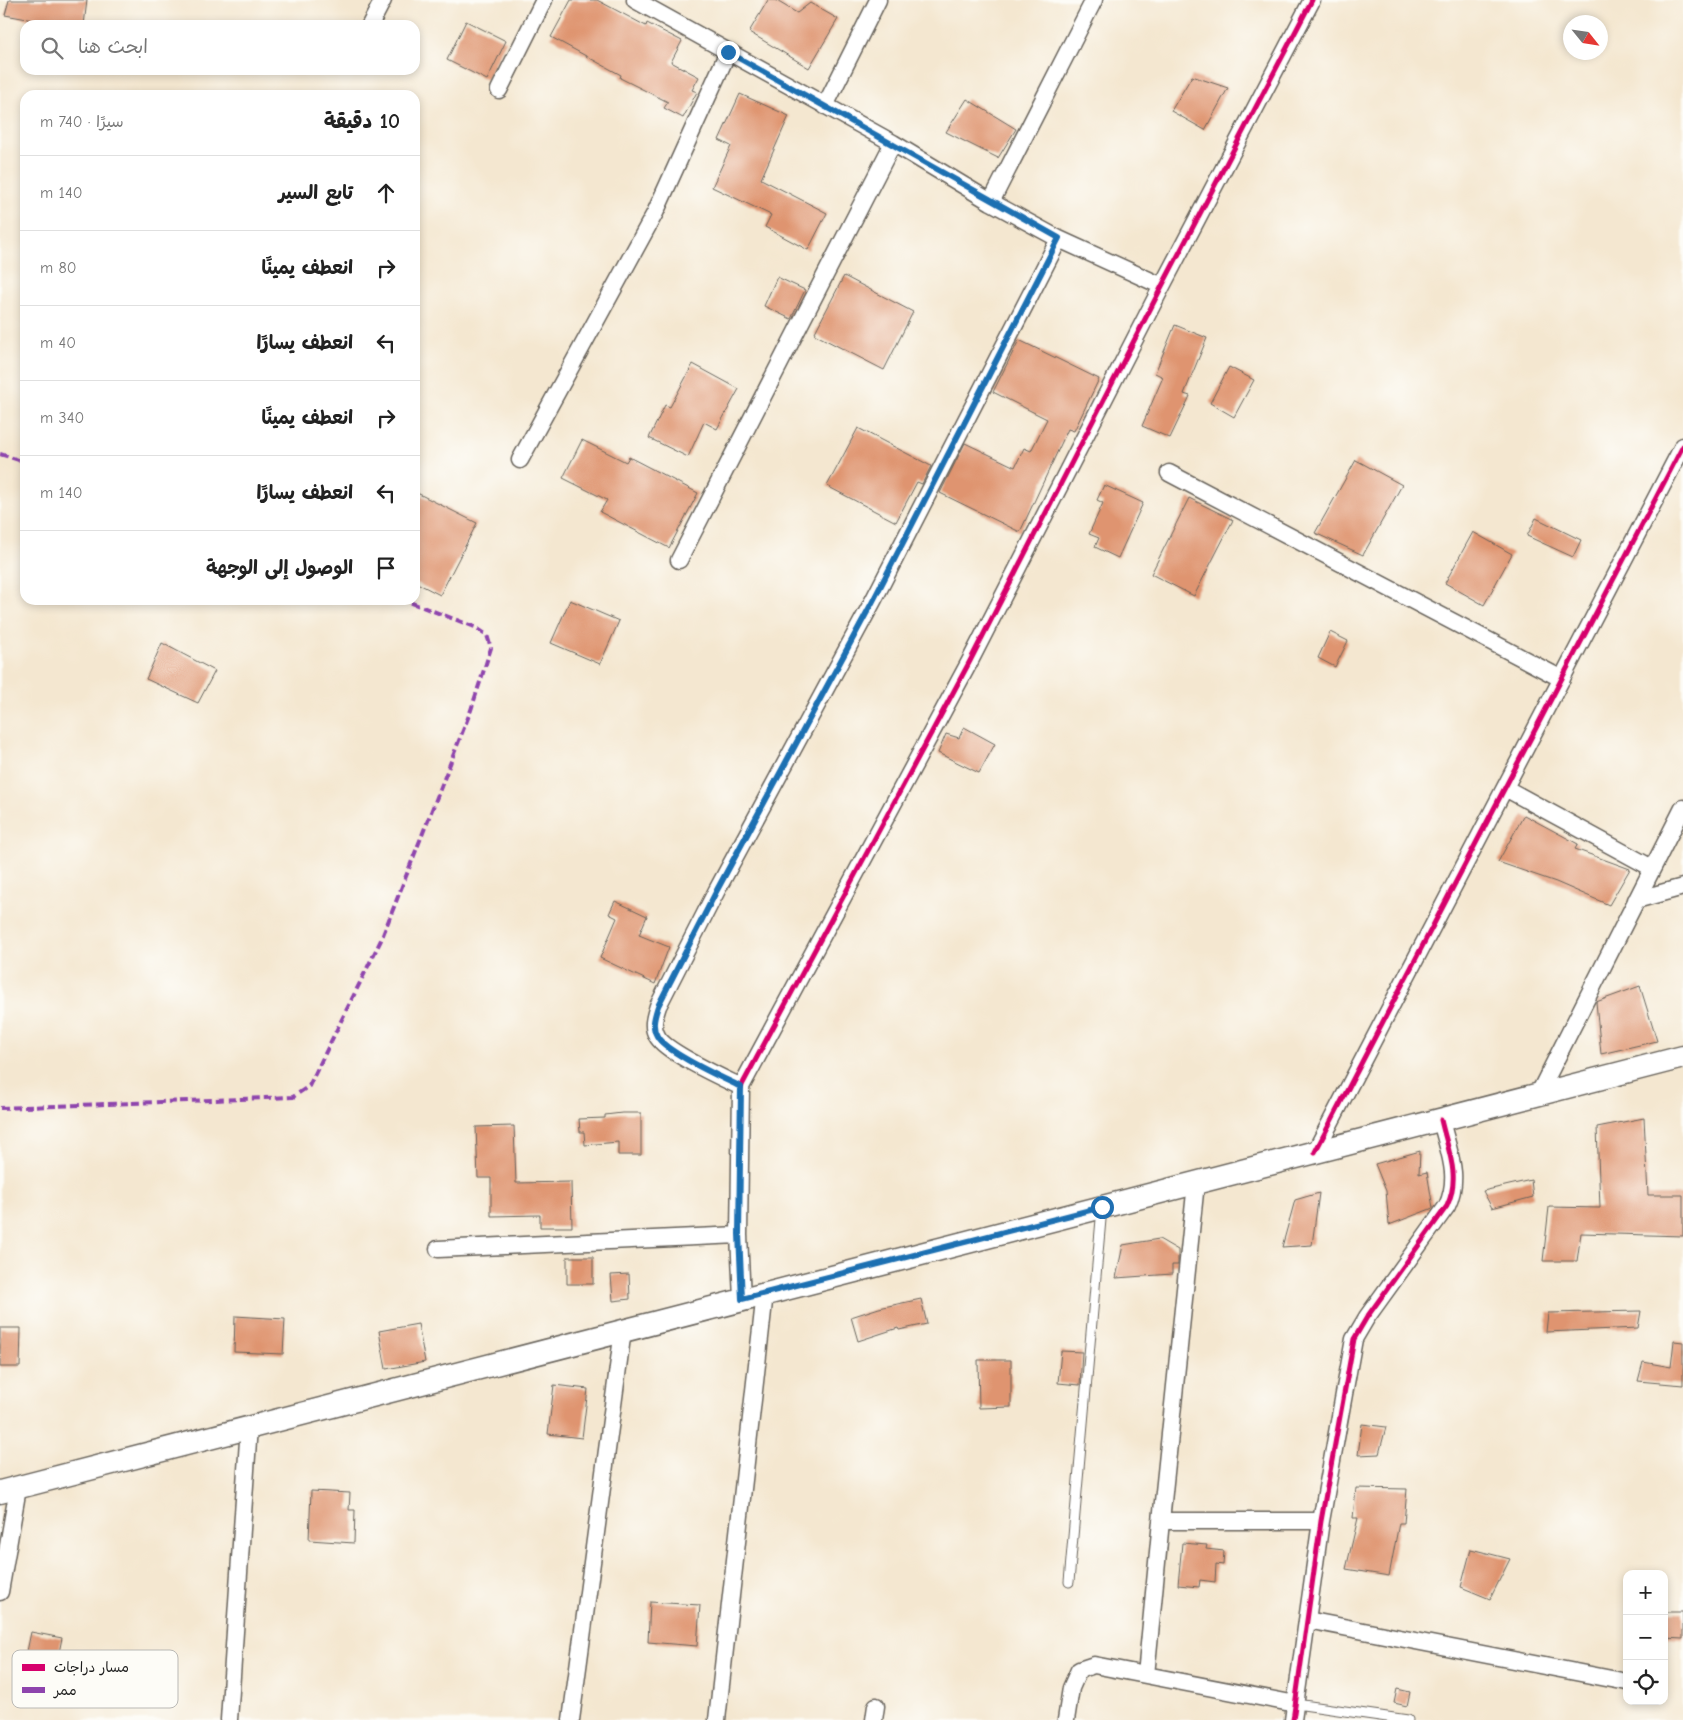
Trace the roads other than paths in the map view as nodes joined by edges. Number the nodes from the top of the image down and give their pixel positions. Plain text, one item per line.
1 (383, 0) edge
2 (544, 0) edge
3 (878, 0) edge
4 (1094, 0) edge
5 (1312, 0) edge
6 (647, 2) edge
7 (373, 20) edge
8 (728, 52) junction
9 (499, 90) dead end
10 (825, 106) junction
11 (893, 143) junction
12 (991, 202) junction
13 (1059, 238) junction
14 (1162, 286) junction
15 (1683, 446) edge
16 (520, 460) dead end
17 (1169, 473) dead end
18 (679, 560) dead end
19 (1562, 679) junction
20 (1505, 788) junction
21 (1683, 808) edge
22 (1652, 868) junction
23 (1683, 887) edge
24 (1636, 900) junction
25 (1683, 1057) edge
26 (741, 1087) junction
27 (1538, 1095) junction
28 (1441, 1120) junction
29 (1315, 1152) junction
30 (1196, 1183) junction
31 (1102, 1207) junction
32 (739, 1234) junction
33 (438, 1249) dead end
34 (765, 1293) junction
35 (742, 1299) junction
36 (623, 1330) junction
37 (249, 1426) junction
38 (9, 1490) edge
39 (1161, 1521) junction
40 (1321, 1521) junction
41 (1069, 1582) dead end
42 (0, 1592) edge
43 (1307, 1620) junction
44 (1146, 1675) junction
45 (1623, 1681) edge
46 (1295, 1712) edge
47 (229, 1720) edge
48 (572, 1720) edge
49 (717, 1720) edge
50 (1066, 1720) edge
51 (1408, 1720) edge

1 - 7 street
2 - 9 street
3 - 10 street
4 - 12 street
5 - 14 street
6 - 8 street
8 - 10 street
8 - 16 street
10 - 11 street
11 - 12 street
11 - 18 street
12 - 13 street
13 - 14 street
13 - 26 street
14 - 26 street
15 - 19 street
17 - 19 street
19 - 20 street
20 - 22 street
20 - 29 street
21 - 22 street
22 - 24 street
23 - 24 street
24 - 27 street
25 - 27 main road
26 - 32 street
27 - 28 main road
28 - 29 main road
28 - 40 street
29 - 30 main road
30 - 31 main road
30 - 39 street
31 - 34 main road
31 - 41 lane
32 - 33 street
32 - 35 street
34 - 35 main road
34 - 49 street
35 - 36 main road
36 - 37 main road
36 - 48 street
37 - 38 main road
37 - 47 street
38 - 42 street
39 - 40 street
39 - 44 street
40 - 43 street
43 - 45 street
43 - 46 street
44 - 46 street
44 - 50 street
46 - 51 lane

